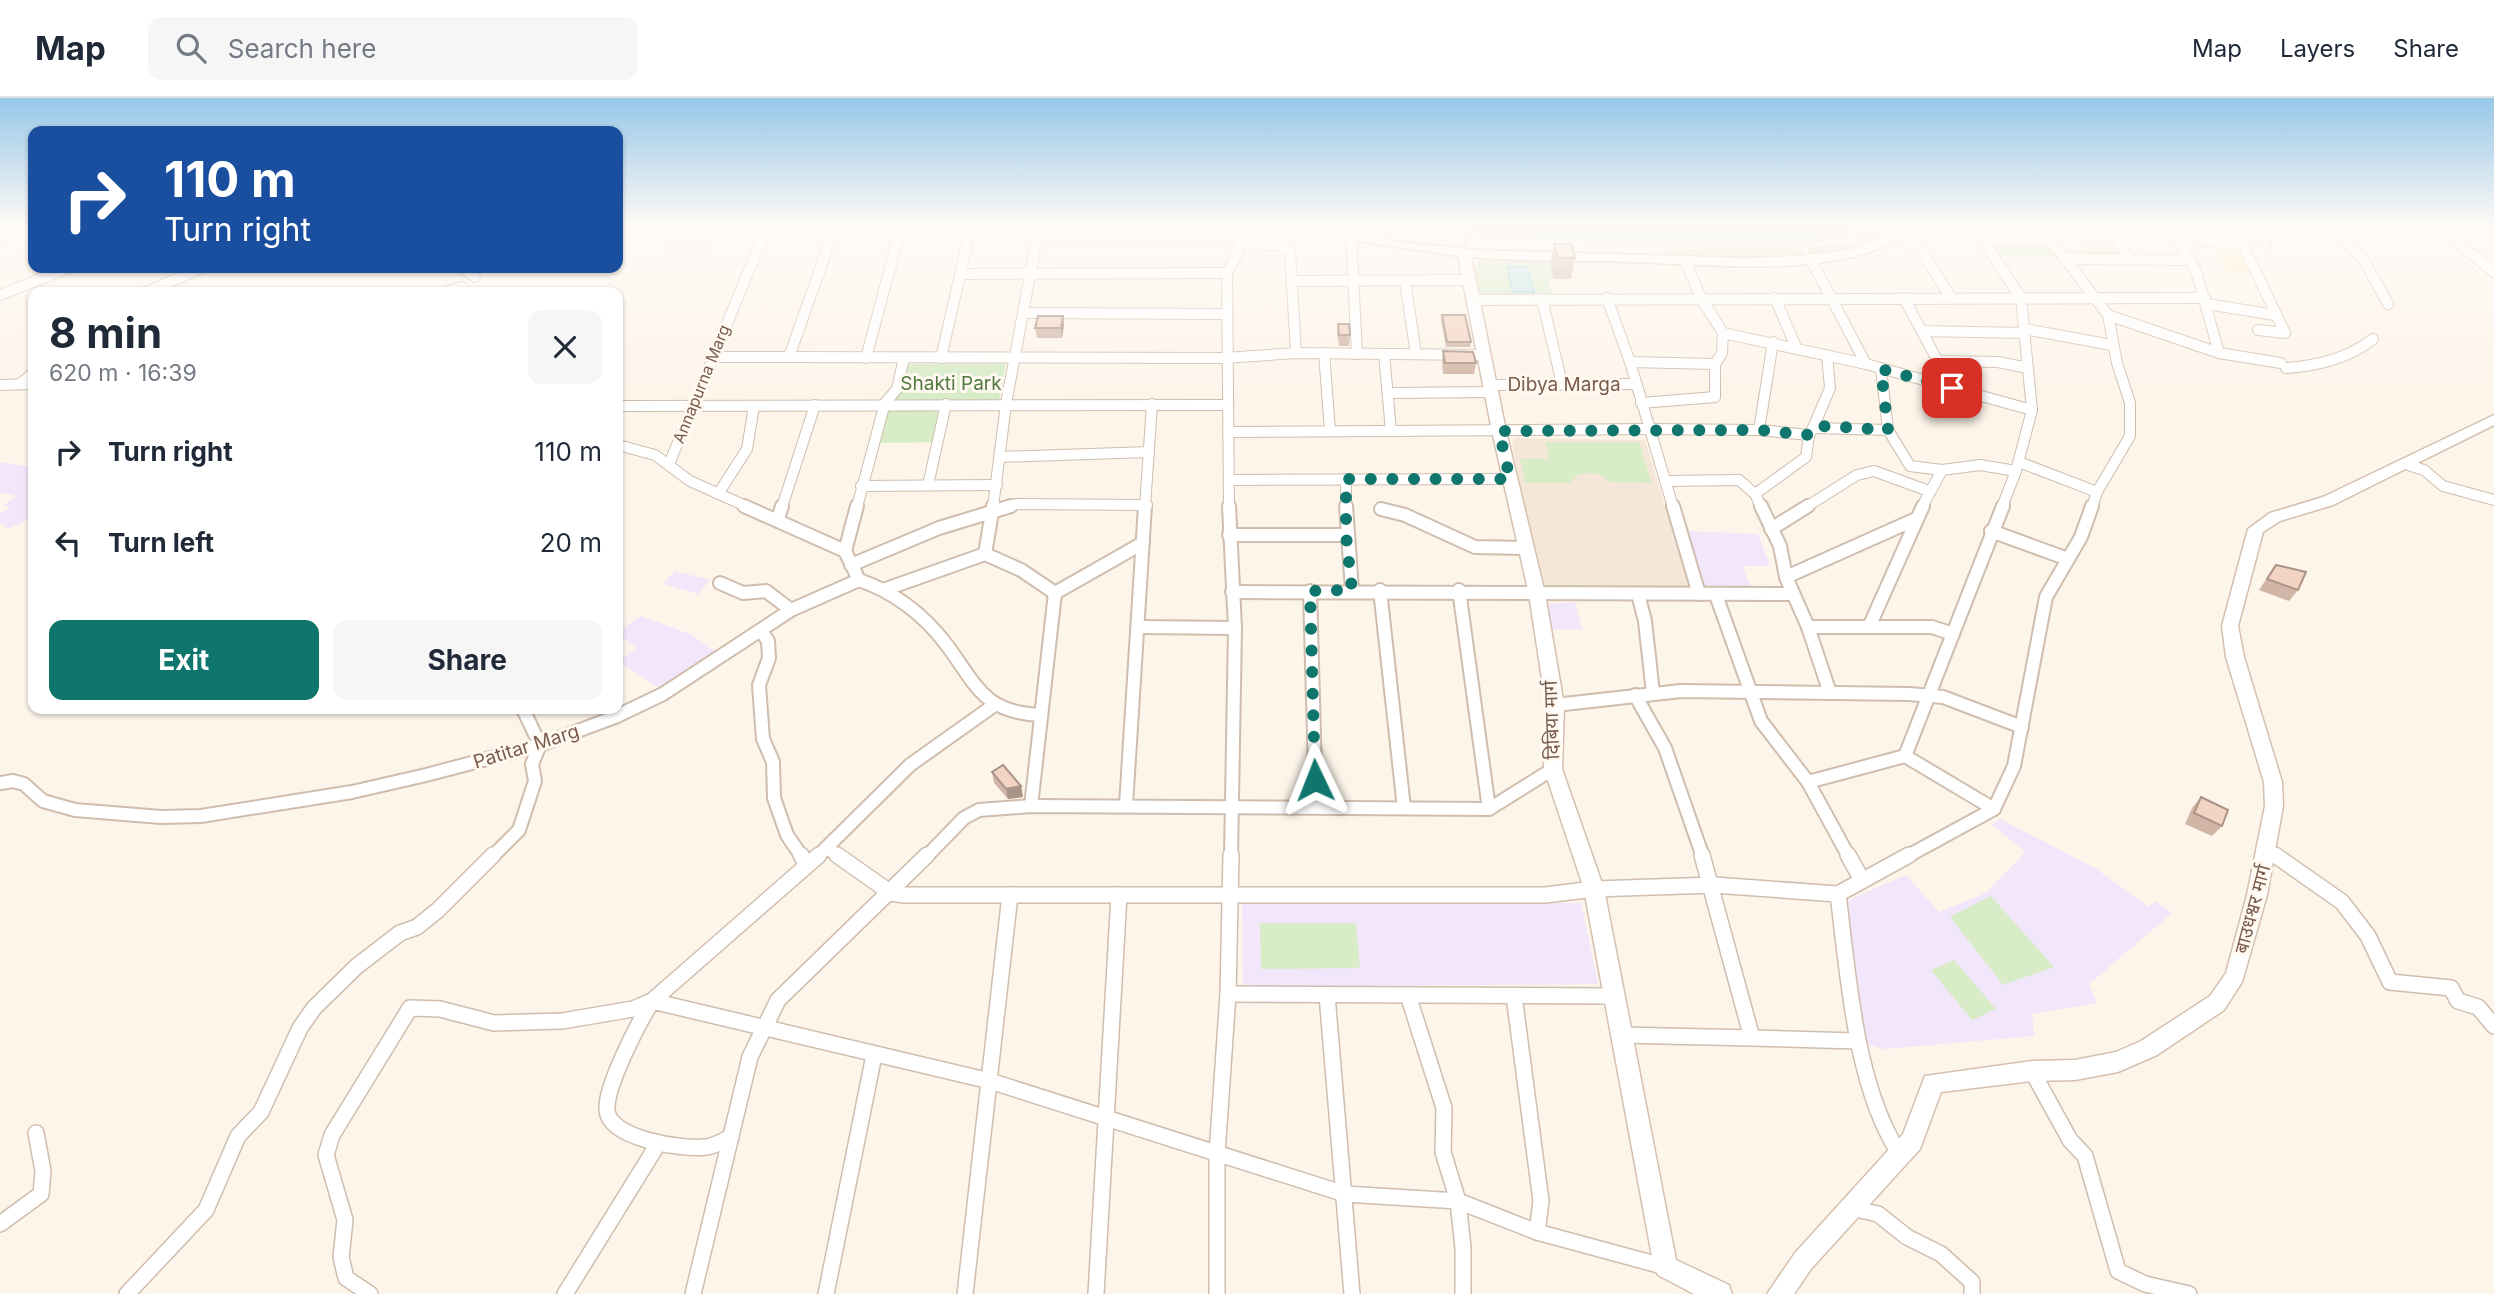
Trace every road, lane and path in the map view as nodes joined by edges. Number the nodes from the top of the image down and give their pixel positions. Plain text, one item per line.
1 (31, 283) edge
2 (743, 283) edge
3 (815, 283) edge
4 (886, 283) edge
5 (959, 283) edge
6 (1030, 283) edge
7 (1227, 283) edge
8 (1293, 283) edge
9 (1353, 283) edge
10 (1405, 283) edge
11 (1470, 283) edge
12 (1695, 283) edge
13 (1822, 283) edge
14 (1941, 283) edge
15 (2011, 283) edge
16 (2083, 283) edge
17 (2199, 283) edge
18 (2260, 283) edge
19 (2376, 283) edge
20 (0, 295) edge
21 (1607, 298) junction
22 (1701, 298) junction
23 (1775, 298) junction
24 (1830, 298) junction
25 (1904, 298) junction
26 (1951, 298) junction
27 (2021, 298) junction
28 (2094, 298) junction
29 (1542, 299) junction
30 (1474, 300) junction
31 (2206, 301) junction
32 (2388, 304) dead end
33 (1025, 313) junction
34 (1226, 314) junction
35 (2108, 315) junction
36 (2275, 315) junction
37 (2258, 330) dead end
38 (1922, 331) junction
39 (2024, 331) junction
40 (1723, 333) junction
41 (2374, 339) dead end
42 (1773, 342) junction
43 (2112, 345) junction
44 (1796, 347) junction
45 (1296, 353) junction
46 (1324, 353) junction
47 (2219, 353) junction
48 (1357, 354) junction
49 (1384, 354) junction
50 (1416, 354) junction
51 (1485, 355) junction
52 (1827, 355) junction
53 (712, 357) junction
54 (789, 357) junction
55 (866, 358) junction
56 (904, 358) junction
57 (942, 358) junction
58 (1016, 358) junction
59 (1225, 358) junction
60 (1938, 361) junction
61 (1630, 362) junction
62 (1715, 363) junction
63 (1866, 364) junction
64 (2028, 368) junction
65 (1881, 369) junction
66 (28, 377) edge
67 (20, 384) junction
68 (28, 384) edge
69 (1562, 384) junction
70 (1636, 384) junction
71 (0, 385) edge
72 (1952, 388) junction
73 (1492, 389) junction
74 (1390, 393) junction
75 (885, 403) junction
76 (1641, 403) junction
77 (946, 404) junction
78 (1006, 404) junction
79 (1153, 404) junction
80 (815, 405) junction
81 (1227, 405) junction
82 (623, 406) edge
83 (691, 406) junction
84 (754, 406) junction
85 (2032, 410) junction
86 (2494, 419) edge
87 (1648, 429) junction
88 (1759, 430) junction
89 (1888, 430) junction
90 (1330, 431) junction
91 (1391, 431) junction
92 (1499, 431) junction
93 (1228, 432) junction
94 (1811, 432) junction
95 (623, 446) edge
96 (1149, 452) junction
97 (999, 457) junction
98 (669, 464) junction
99 (2405, 464) junction
100 (2017, 467) junction
101 (1942, 470) junction
102 (1346, 479) junction
103 (1510, 479) junction
104 (1229, 480) junction
105 (1665, 481) junction
106 (928, 485) junction
107 (997, 485) junction
108 (861, 486) junction
109 (1929, 491) junction
110 (2096, 492) junction
111 (718, 494) junction
112 (1755, 494) junction
113 (2494, 500) edge
114 (1147, 505) junction
115 (1381, 509) dead end
116 (993, 510) junction
117 (778, 519) junction
118 (1916, 519) junction
119 (1771, 529) junction
120 (1991, 531) junction
121 (1229, 535) junction
122 (1346, 535) junction
123 (1143, 543) junction
124 (1525, 548) junction
125 (845, 551) junction
126 (985, 554) junction
127 (2068, 559) junction
128 (851, 565) junction
129 (1786, 577) junction
130 (859, 580) junction
131 (720, 583) dead end
132 (886, 589) junction
133 (1352, 590) junction
134 (1380, 590) junction
135 (1459, 590) junction
136 (1310, 591) junction
137 (1232, 592) junction
138 (1055, 593) junction
139 (1537, 594) junction
140 (1638, 594) junction
141 (1699, 594) junction
142 (1793, 594) junction
143 (1716, 595) junction
144 (791, 610) junction
145 (1808, 626) junction
146 (1139, 627) junction
147 (1869, 627) junction
148 (1235, 628) junction
149 (761, 631) junction
150 (1953, 634) junction
151 (1829, 690) junction
152 (1748, 692) junction
153 (1653, 693) junction
154 (1635, 695) junction
155 (1928, 695) junction
156 (1555, 705) junction
157 (993, 706) junction
158 (623, 709) edge
159 (525, 714) edge
160 (610, 714) edge
161 (1040, 715) junction
162 (2022, 727) junction
163 (540, 745) junction
164 (1905, 755) junction
165 (1553, 769) junction
166 (1808, 782) junction
167 (0, 783) edge
168 (1126, 805) junction
169 (1031, 806) junction
170 (1233, 807) junction
171 (1316, 807) junction
172 (1404, 808) junction
173 (1994, 808) junction
174 (1489, 809) junction
175 (827, 849) junction
176 (2267, 850) junction
177 (807, 865) junction
178 (1862, 880) junction
179 (1714, 885) junction
180 (1594, 889) junction
181 (891, 893) junction
182 (1838, 894) junction
183 (1010, 895) junction
184 (1119, 895) junction
185 (1230, 895) junction
186 (1228, 995) junction
187 (1327, 995) junction
188 (1408, 995) junction
189 (1514, 996) junction
190 (1612, 996) junction
191 (652, 1001) junction
192 (2494, 1026) edge
193 (300, 1028) joint
194 (762, 1029) junction
195 (1620, 1035) junction
196 (1752, 1038) junction
197 (1857, 1041) junction
198 (874, 1055) junction
199 (2032, 1070) junction
200 (990, 1081) junction
201 (1104, 1119) junction
202 (36, 1133) dead end
203 (731, 1137) junction
204 (658, 1144) junction
205 (1899, 1153) junction
206 (1217, 1154) junction
207 (1345, 1194) junction
208 (1458, 1201) junction
209 (1852, 1208) junction
210 (0, 1224) edge
211 (1537, 1232) junction
212 (1666, 1267) junction
213 (127, 1294) edge
214 (370, 1294) edge
215 (565, 1294) edge
216 (694, 1294) edge
217 (826, 1294) edge
218 (965, 1294) edge
219 (1096, 1294) edge
220 (1217, 1294) edge
221 (1352, 1294) edge
222 (1463, 1294) edge
223 (1720, 1294) edge
224 (1779, 1294) edge
225 (1972, 1294) edge
226 (2189, 1294) edge

1 - 20 street
2 - 53 street, Annapurna Marg
3 - 54 street
4 - 55 street
5 - 57 street
6 - 33 street
7 - 34 street
8 - 45 street
9 - 48 street
10 - 50 street
11 - 30 main road, दिबिया मार्ग
12 - 22 street
13 - 24 street
14 - 26 street
15 - 27 street
16 - 28 street
17 - 31 street
18 - 36 street
19 - 32 street
21 - 22 street
21 - 29 street
21 - 61 street
22 - 23 street
22 - 40 street
23 - 24 street
23 - 44 street
24 - 25 street
24 - 63 street
25 - 26 street
25 - 38 street
26 - 27 street
27 - 28 street
27 - 39 street
28 - 31 street
28 - 35 street
29 - 30 street
29 - 69 street
30 - 51 main road, दिबिया मार्ग
31 - 36 street
31 - 47 street
33 - 34 street
33 - 58 street
34 - 59 street
35 - 43 street
35 - 47 street
36 - 37 street
38 - 39 street
38 - 60 street
39 - 43 street
39 - 64 street
40 - 42 street
40 - 62 street
41 - 47 street
42 - 44 street
42 - 88 street
43 - 110 street
44 - 52 street
45 - 46 street
45 - 59 street
46 - 48 street
46 - 90 street
48 - 49 street
49 - 50 street
49 - 74 street
50 - 51 street
51 - 73 main road, दिबिया मार्ग
52 - 63 street
52 - 94 street
53 - 54 street
53 - 83 street, Annapurna Marg
54 - 55 street
55 - 56 street
56 - 57 street
56 - 75 street
57 - 58 street
58 - 59 street
58 - 78 street
59 - 81 street
60 - 64 street
60 - 72 street
61 - 62 street
61 - 70 street
62 - 76 street
63 - 65 street
64 - 85 street
65 - 72 street
65 - 89 street
66 - 67 street
67 - 68 street
67 - 71 street
69 - 70 street, Dibya Marga
69 - 73 street, Dibya Marga
70 - 76 street
72 - 85 street
73 - 74 street, Dibya Marga
73 - 92 main road, दिबिया मार्ग
74 - 91 street
75 - 77 street
75 - 80 street
75 - 108 street
76 - 87 street
77 - 78 street
77 - 106 street
78 - 79 street
78 - 97 street
79 - 81 street
79 - 96 street
80 - 84 street
80 - 117 street
81 - 93 street
82 - 83 street
83 - 84 street
83 - 98 street, Annapurna Marg
84 - 111 street
85 - 100 street
86 - 99 main road, बाउधश्वर मार्ग
87 - 88 street
87 - 92 street
87 - 105 street
88 - 94 street
89 - 94 street
89 - 101 street
90 - 91 street
90 - 93 street
91 - 92 street
92 - 103 main road, दिबिया मार्ग
93 - 104 street
94 - 112 street
95 - 98 street
96 - 97 street
96 - 114 street
97 - 107 street
98 - 111 street
99 - 113 street
99 - 176 main road, बाउधश्वर मार्ग
100 - 101 street
100 - 110 street
100 - 120 street
101 - 109 street
102 - 103 street
102 - 104 street
102 - 122 street
103 - 124 main road, दिबिया मार्ग
104 - 121 street
105 - 112 street
105 - 141 street
106 - 107 street
106 - 108 street
107 - 116 street
108 - 125 street
109 - 118 street
109 - 119 street
110 - 127 street
111 - 117 street
112 - 119 street
114 - 116 street
114 - 123 street
115 - 124 street
116 - 126 street
116 - 128 street
117 - 125 street
118 - 129 street
118 - 147 street
119 - 129 street
120 - 127 street
120 - 150 street
121 - 122 street
121 - 137 street
122 - 133 street
123 - 138 street
123 - 146 street
124 - 139 main road, दिबिया मार्ग
125 - 128 street
126 - 132 street
126 - 138 street
127 - 162 street
128 - 130 street
129 - 142 street
130 - 132 street
130 - 144 street, Patitar Marg
131 - 144 street
132 - 157 street
133 - 134 street
133 - 136 street
134 - 135 street
134 - 172 street
135 - 139 street
135 - 174 street
136 - 137 street
136 - 171 street
137 - 148 street
138 - 161 street
139 - 140 street
139 - 156 main road, दिबिया मार्ग
140 - 141 street
140 - 153 street
141 - 143 street
142 - 143 street
142 - 145 street
143 - 152 street
144 - 149 street, Patitar Marg
145 - 147 street
145 - 151 street
146 - 148 street
146 - 168 street
147 - 150 street
148 - 170 street
149 - 158 street, Patitar Marg
149 - 177 street
150 - 155 street
151 - 152 street
151 - 155 street
152 - 153 street
152 - 166 street
153 - 154 street
154 - 156 street
154 - 179 street
155 - 162 street
155 - 164 street
156 - 165 main road, दिबिया मार्ग
157 - 161 street
157 - 175 street
159 - 163 street
160 - 163 street, Patitar Marg
161 - 169 street
162 - 173 street
163 - 167 street, Patitar Marg
163 - 193 street
164 - 166 street
164 - 173 street
165 - 174 street
165 - 180 main road, दिबिया मार्ग
166 - 178 street
168 - 169 street
168 - 170 street
169 - 181 street
170 - 171 street
170 - 185 street
171 - 172 street
172 - 174 street
173 - 178 street
175 - 177 street
175 - 181 street
176 - 192 street
176 - 199 main road, बाउधश्वर मार्ग
177 - 191 street
178 - 182 street
179 - 180 street
179 - 182 street
179 - 196 street
180 - 185 street
180 - 190 main road, दिबिया मार्ग
181 - 183 street
181 - 194 street
182 - 197 street
183 - 184 street
183 - 200 street
184 - 185 street
184 - 201 street
185 - 186 street
186 - 187 street
186 - 206 street
187 - 188 street
187 - 207 street
188 - 189 street
188 - 208 street
189 - 190 street
189 - 211 street
190 - 195 main road, दिबिया मार्ग
191 - 194 street
191 - 204 street
191 - 214 street
193 - 213 street
194 - 198 street
194 - 203 street
195 - 196 street
195 - 212 main road, दिबिया मार्ग
196 - 197 street
197 - 205 street
198 - 200 street
198 - 217 street
199 - 205 main road, बाउधश्वर मार्ग
199 - 226 street
200 - 201 street
200 - 218 street
201 - 206 street
201 - 219 street
202 - 210 street
203 - 204 street
203 - 216 street
204 - 215 street
205 - 209 main road, बाउधश्वर मार्ग
206 - 207 street
206 - 220 street
207 - 208 street
207 - 221 street
208 - 211 street
208 - 222 street
209 - 224 main road, बाउधश्वर मार्ग
209 - 225 street
211 - 212 street
212 - 223 main road

